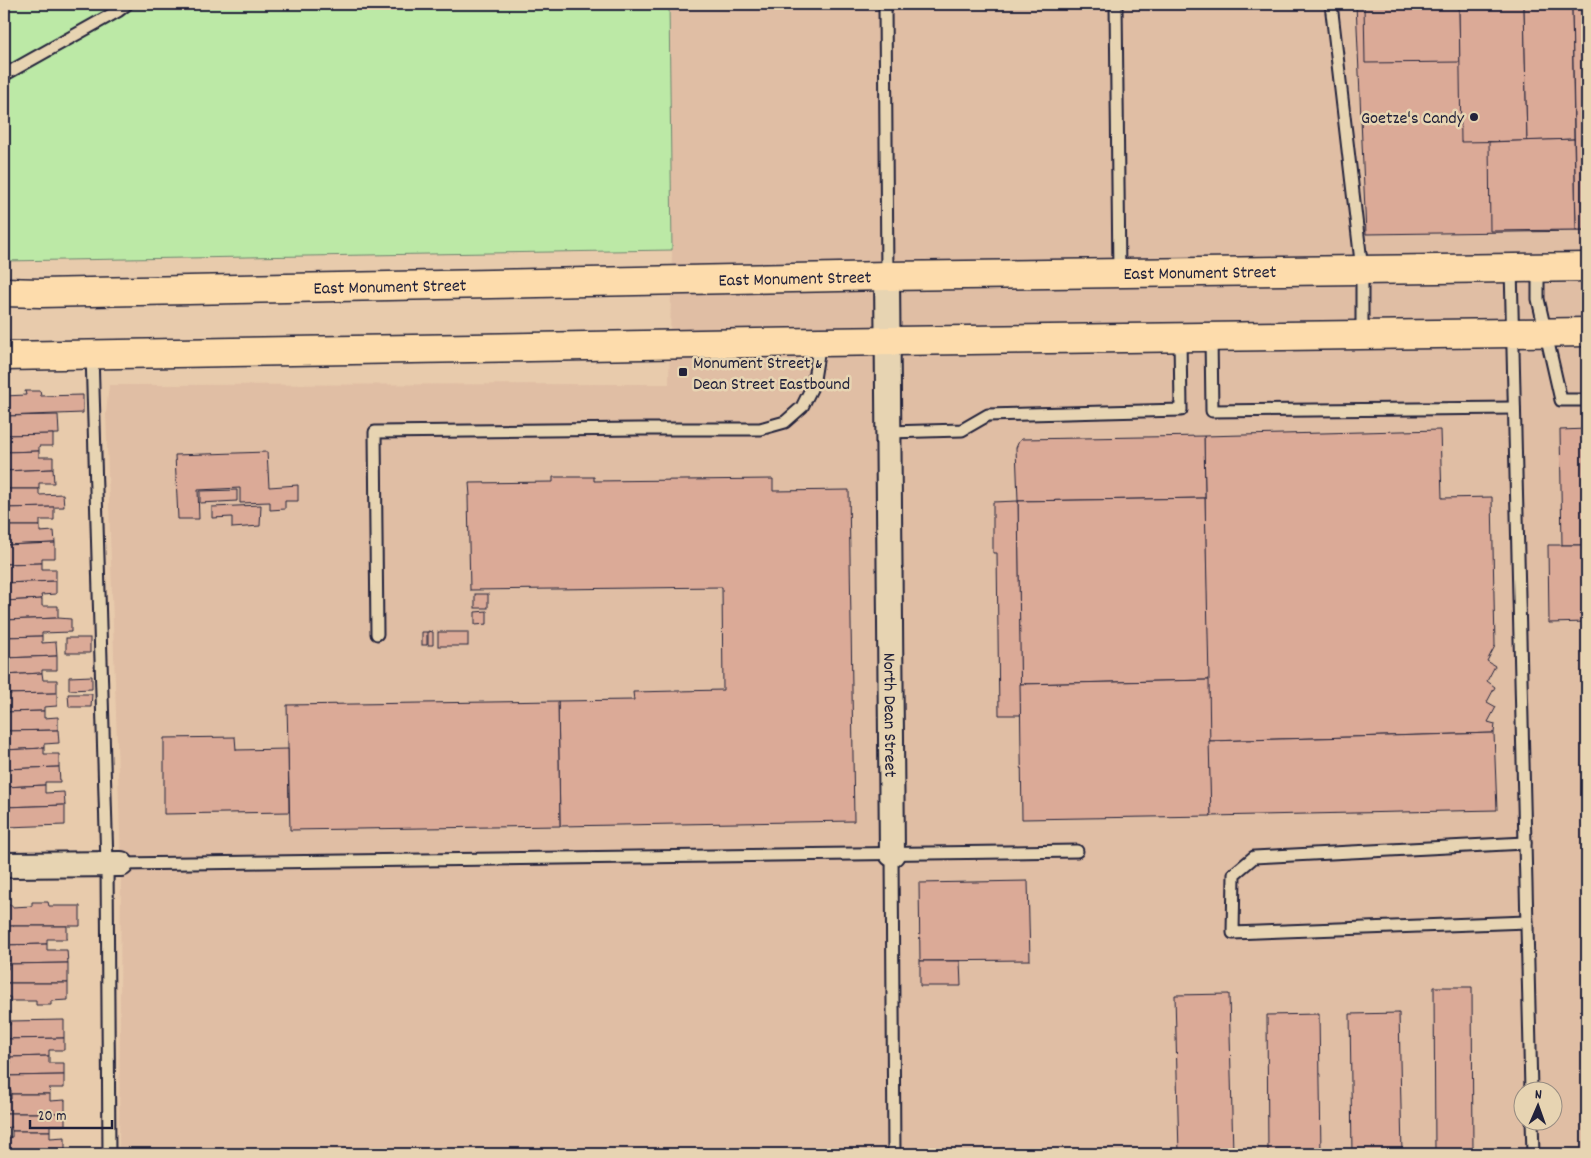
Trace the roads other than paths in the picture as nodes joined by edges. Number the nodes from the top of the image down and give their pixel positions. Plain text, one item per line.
1 (128, 4) edge
2 (885, 4) edge
3 (1116, 4) edge
4 (1331, 4) edge
5 (4, 75) edge
6 (1587, 267) edge
7 (1511, 268) junction
8 (1538, 268) junction
9 (1362, 270) junction
10 (1119, 273) junction
11 (887, 276) junction
12 (4, 292) edge
13 (1587, 332) edge
14 (1546, 333) junction
15 (1512, 334) junction
16 (1362, 336) junction
17 (1180, 337) junction
18 (1212, 337) junction
19 (888, 341) junction
20 (820, 342) junction
21 (92, 354) junction
22 (4, 356) edge
23 (1587, 400) edge
24 (1514, 408) junction
25 (888, 432) junction
26 (377, 634) dead end
27 (1525, 843) junction
28 (1077, 851) dead end
29 (892, 854) junction
30 (114, 864) junction
31 (4, 865) edge
32 (1527, 922) junction
33 (1531, 1080) edge
34 (1532, 1130) edge
35 (109, 1154) edge
36 (894, 1154) edge
37 (1533, 1154) edge

1 - 5 lane
2 - 11 lane
3 - 10 lane
4 - 9 lane
6 - 8 main road, East Monument Street
7 - 8 main road, East Monument Street
7 - 9 main road, East Monument Street
7 - 15 lane
8 - 14 lane
9 - 10 main road, East Monument Street
9 - 16 lane
10 - 11 main road, East Monument Street
11 - 12 main road, East Monument Street
11 - 19 street, North Dean Street
13 - 14 main road
14 - 15 main road
14 - 23 lane
15 - 16 main road
15 - 24 lane
16 - 18 main road
17 - 18 main road
17 - 19 main road
17 - 25 lane
18 - 24 lane
19 - 20 main road
19 - 25 street, North Dean Street
20 - 21 main road
20 - 26 lane
21 - 22 main road
21 - 30 lane
24 - 27 lane
25 - 29 street, North Dean Street
27 - 32 lane
27 - 32 lane
28 - 29 lane
29 - 30 lane
29 - 36 lane, North Dean Street
30 - 31 street
30 - 35 lane
32 - 33 lane
34 - 37 lane

